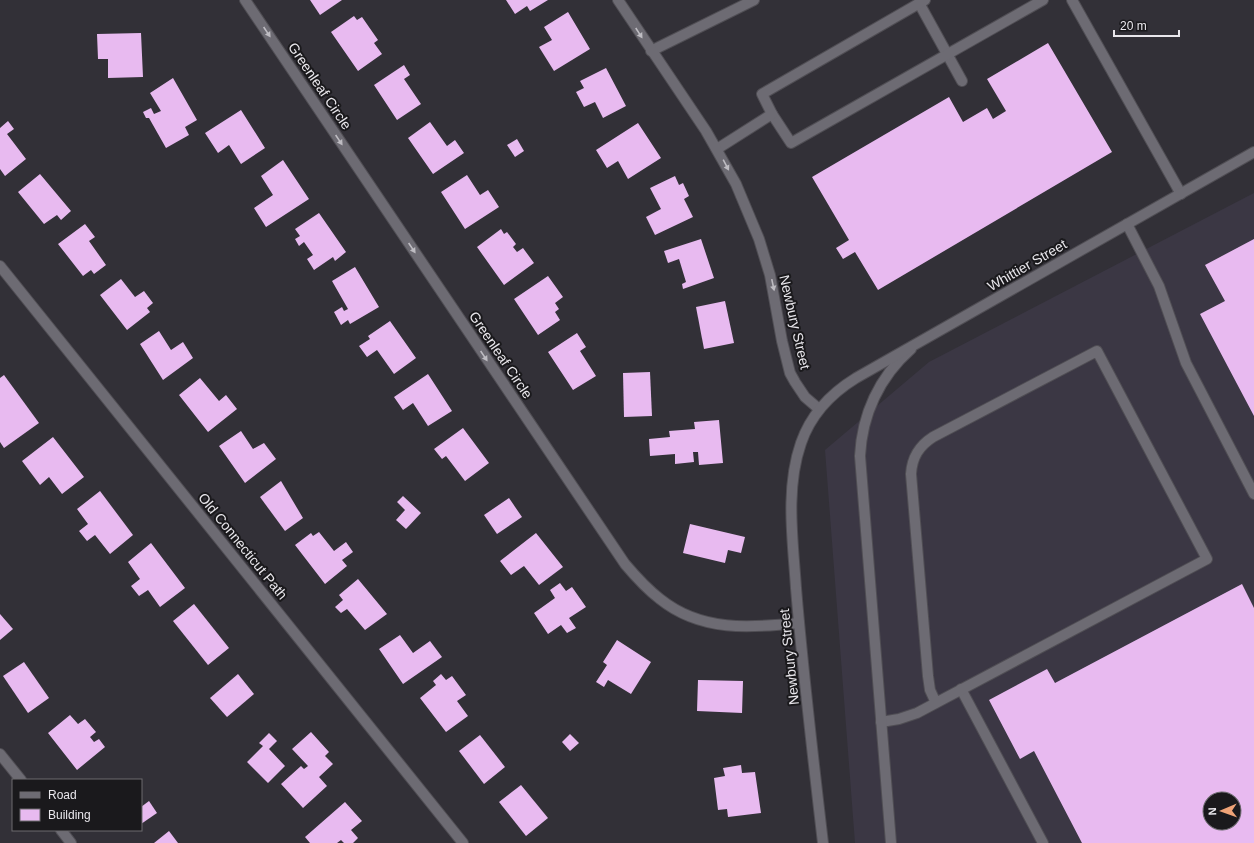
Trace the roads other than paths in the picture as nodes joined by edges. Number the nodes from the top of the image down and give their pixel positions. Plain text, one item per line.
1 (245, 0) edge
2 (618, 0) edge
3 (754, 0) edge
4 (1043, 0) edge
5 (1072, 0) edge
6 (922, 2) edge
7 (651, 50) junction
8 (948, 54) junction
9 (962, 81) dead end
10 (772, 114) junction
11 (717, 150) junction
12 (1254, 152) edge
13 (1181, 194) junction
14 (1127, 224) junction
15 (0, 266) edge
16 (921, 342) junction
17 (819, 409) junction
18 (1254, 494) edge
19 (799, 623) junction
20 (961, 689) junction
21 (936, 702) junction
22 (881, 722) junction
23 (0, 754) edge
24 (20, 779) edge
25 (62, 831) edge
26 (71, 843) edge
27 (463, 843) edge
28 (823, 843) edge
29 (891, 843) edge
30 (1042, 843) edge

1 -> 19 street, Greenleaf Circle
2 -> 7 street, Newbury Street
3 - 7 street
4 - 8 street
5 - 13 street
6 - 8 street
6 - 10 street
7 - 11 street, Newbury Street
8 - 9 street
8 - 10 street
10 - 11 street
11 -> 17 street, Newbury Street
12 - 13 street, Whittier Street
13 - 14 street, Whittier Street
14 - 16 street, Whittier Street
14 - 18 street
15 - 27 street, Old Connecticut Path
16 - 17 street, Whittier Street
16 - 22 street
17 - 19 street, Newbury Street
19 - 28 street, Newbury Street
20 - 21 street
20 - 21 street
20 - 30 street
21 - 22 street
22 - 29 street
23 - 24 street
25 - 26 street

